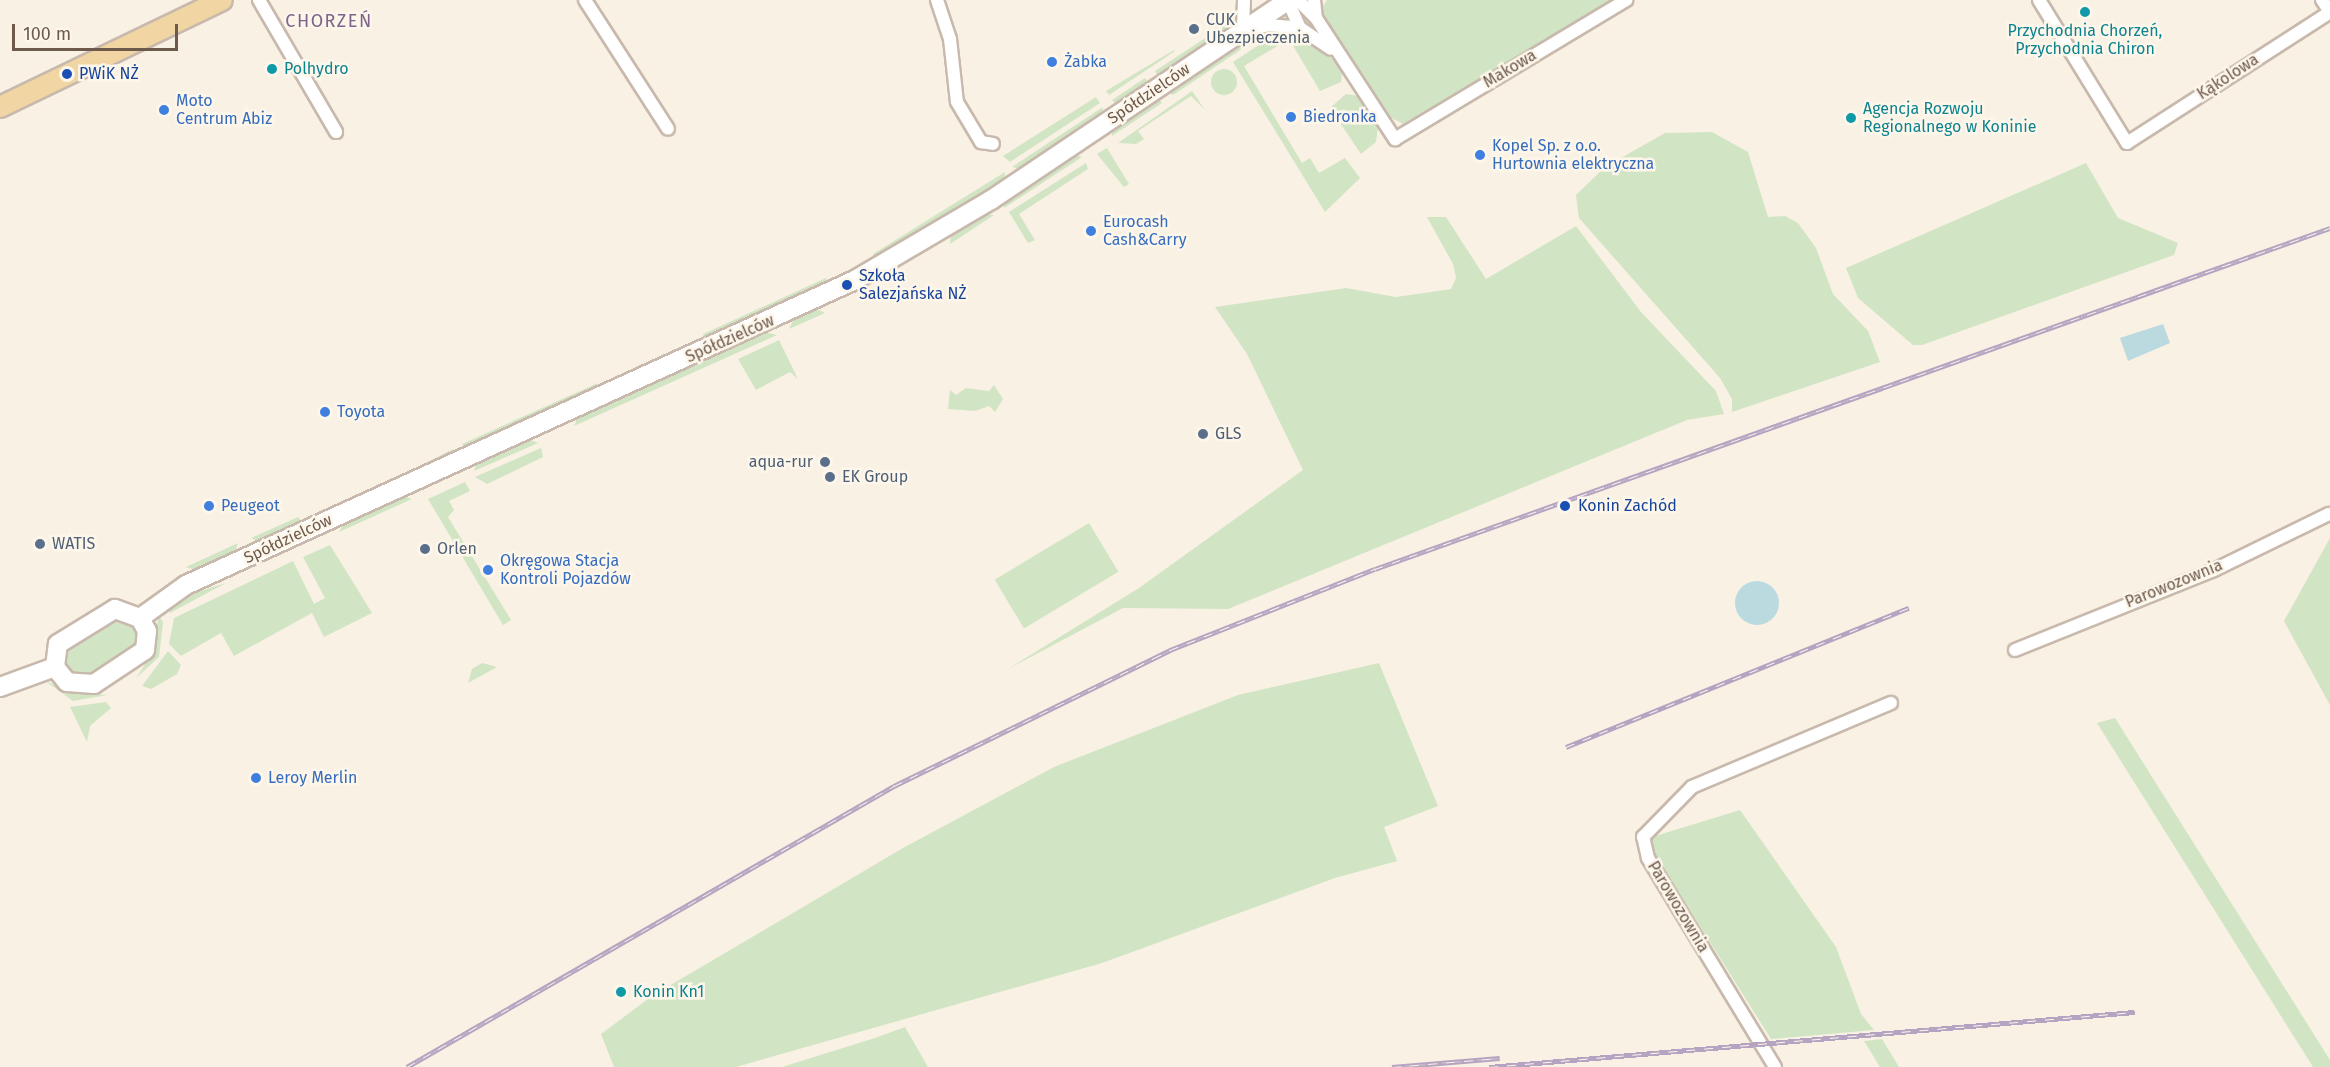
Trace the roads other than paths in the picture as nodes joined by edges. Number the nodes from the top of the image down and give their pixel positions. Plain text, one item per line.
1 (222, 0) edge
2 (260, 0) edge
3 (585, 0) edge
4 (937, 0) edge
5 (1244, 0) edge
6 (1314, 0) edge
7 (1626, 0) edge
8 (2039, 0) edge
9 (2322, 0) edge
10 (1287, 1) edge
11 (2330, 12) edge
12 (1316, 18) junction
13 (1300, 28) junction
14 (1243, 31) junction
15 (1347, 68) junction
16 (0, 107) edge
17 (668, 129) dead end
18 (336, 132) dead end
19 (993, 144) dead end
20 (2330, 514) edge
21 (140, 618) junction
22 (2015, 650) dead end
23 (55, 667) junction
24 (0, 687) edge
25 (1891, 702) dead end
26 (1774, 1067) edge

1 - 16 main road
2 - 18 street
3 - 17 street
4 - 19 street
5 - 14 street
6 - 12 street
7 - 15 street, Makowa
8 - 11 street, Kąkolowa
9 - 11 street
10 - 12 street
10 - 13 street
10 - 14 street, Spółdzielców
12 - 15 street
13 - 14 street
13 - 15 street
14 - 21 street, Spółdzielców
20 - 22 street, Parowozownia
21 - 23 street
21 - 23 street
23 - 24 street
25 - 26 street, Parowozownia

